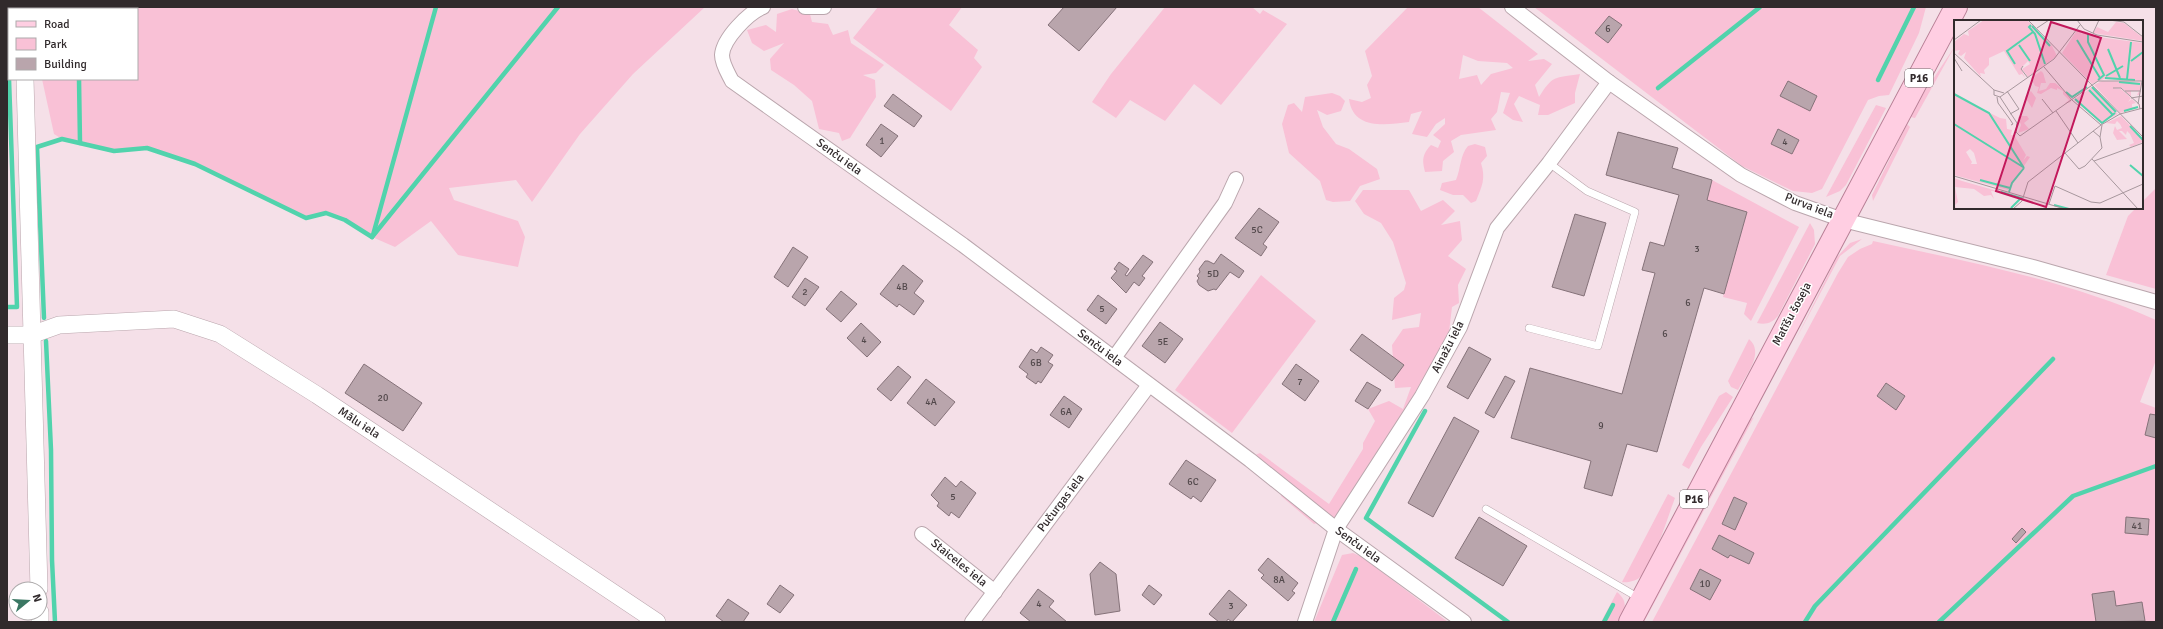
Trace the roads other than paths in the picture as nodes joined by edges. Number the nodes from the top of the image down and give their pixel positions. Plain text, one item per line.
1 (763, 7) edge
2 (805, 7) edge
3 (824, 7) edge
4 (1512, 7) edge
5 (1956, 7) edge
6 (25, 80) edge
7 (1609, 82) junction
8 (1549, 163) junction
9 (1236, 179) dead end
10 (1843, 220) junction
11 (2156, 302) edge
12 (1529, 328) dead end
13 (7, 335) edge
14 (31, 335) junction
15 (1114, 358) junction
16 (1149, 385) junction
17 (1486, 509) dead end
18 (1336, 529) junction
19 (922, 534) dead end
20 (39, 581) edge
21 (995, 592) junction
22 (1641, 600) junction
23 (657, 622) edge
24 (972, 622) edge
25 (1306, 622) edge
26 (1464, 622) edge
27 (1630, 622) edge

1 - 15 street, Senču iela
2 - 3 street
4 - 7 street, Purva iela
5 - 10 main road, Matīšu šoseja / P16
6 - 14 street
7 - 8 street, Ainažu iela
7 - 10 street, Purva iela
8 - 12 lane
8 - 18 street, Ainažu iela
9 - 15 street
10 - 11 street, Purva iela
10 - 22 main road, Matīšu šoseja / P16
13 - 14 street, Mālu iela
14 - 20 street
14 - 23 street, Mālu iela
15 - 16 street, Senču iela
16 - 18 street, Senču iela
16 - 21 street, Pučurgas iela
17 - 22 lane
18 - 25 street, Ainažu iela
18 - 26 street, Senču iela
19 - 21 street, Staiceles iela
21 - 24 street, Pučurgas iela
22 - 27 main road, Matīšu šoseja / P16

